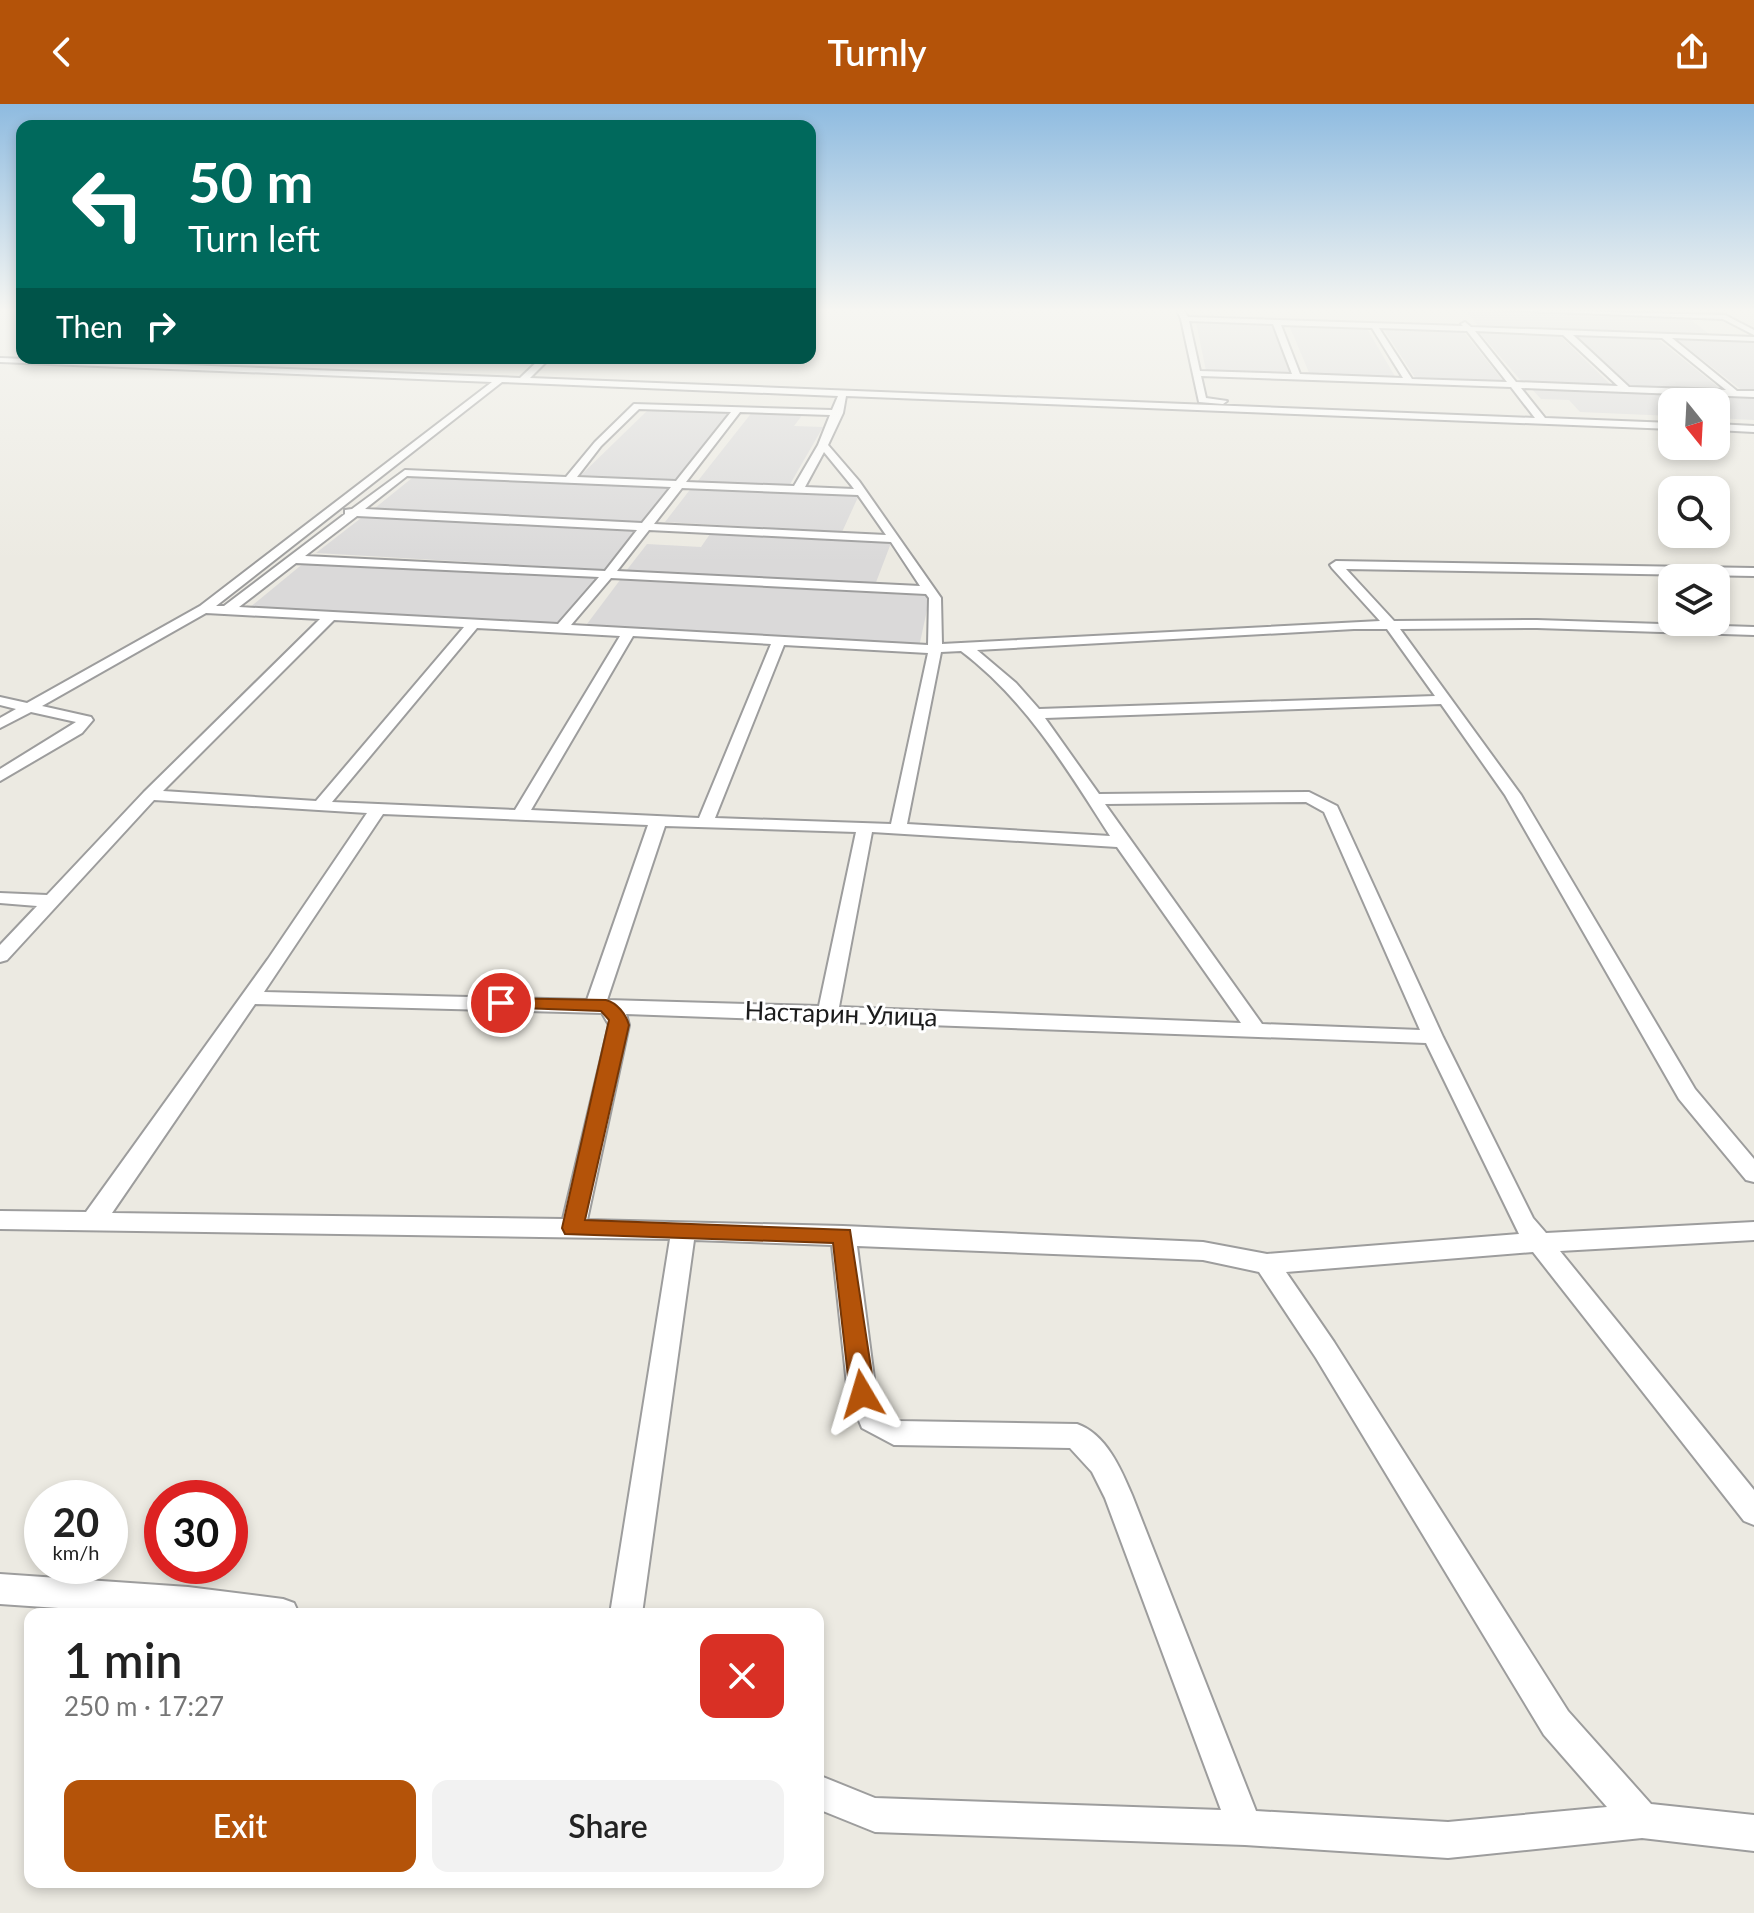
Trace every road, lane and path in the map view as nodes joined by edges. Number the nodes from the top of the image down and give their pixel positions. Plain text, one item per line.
1 (484, 392) edge
2 (827, 392) edge
3 (1201, 392) edge
4 (1522, 392) edge
5 (1701, 392) edge
6 (843, 393) junction
7 (1736, 394) joint
8 (1754, 394) edge
9 (739, 408) junction
10 (838, 413) junction
11 (1541, 417) junction
12 (1658, 419) edge
13 (1730, 421) edge
14 (1754, 422) edge
15 (1658, 425) edge
16 (1730, 428) edge
17 (1754, 429) edge
18 (823, 445) junction
19 (570, 479) junction
20 (680, 483) junction
21 (798, 489) junction
22 (860, 492) junction
23 (332, 510) junction
24 (354, 512) junction
25 (647, 525) junction
26 (893, 539) junction
27 (294, 559) junction
28 (1754, 572) edge
29 (609, 573) junction
30 (929, 590) junction
31 (204, 609) junction
32 (225, 612) junction
33 (330, 617) junction
34 (475, 622) junction
35 (1391, 625) junction
36 (562, 628) junction
37 (1754, 631) edge
38 (629, 632) junction
39 (779, 641) junction
40 (965, 647) junction
41 (934, 649) junction
42 (1445, 700) junction
43 (0, 701) edge
44 (34, 707) junction
45 (1035, 714) junction
46 (0, 724) edge
47 (0, 776) edge
48 (150, 795) junction
49 (1093, 799) junction
50 (320, 806) junction
51 (378, 809) junction
52 (520, 815) junction
53 (658, 821) junction
54 (705, 823) junction
55 (865, 827) junction
56 (898, 830) junction
57 (1122, 842) junction
58 (0, 898) edge
59 (51, 901) junction
60 (0, 956) edge
61 (249, 998) junction
62 (600, 1006) junction
63 (828, 1013) junction
64 (1255, 1028) junction
65 (1433, 1037) junction
66 (1754, 1174) edge
67 (0, 1220) edge
68 (93, 1221) junction
69 (573, 1228) junction
70 (683, 1230) junction
71 (1754, 1231) edge
72 (843, 1235) junction
73 (1541, 1244) junction
74 (1267, 1264) junction
75 (1754, 1512) edge
76 (0, 1589) edge
77 (236, 1608) edge
78 (627, 1608) edge
79 (824, 1794) edge
80 (1642, 1821) junction
81 (1245, 1828) junction
82 (1754, 1833) edge

1 - 23 street
2 - 6 street
3 - 11 street
4 - 11 street
5 - 7 street
6 - 10 street
6 - 11 street
7 - 8 street
9 - 10 street
9 - 19 street
9 - 20 street
10 - 18 street
11 - 12 street
11 - 15 street
13 - 14 street
16 - 17 street
18 - 21 street
18 - 22 street
19 - 20 street
19 - 24 street
20 - 21 street
20 - 25 street
21 - 22 street
22 - 26 street
23 - 24 street
23 - 31 street
24 - 25 street
24 - 27 street
25 - 26 street
25 - 29 street
26 - 30 street
27 - 29 street
27 - 32 street
28 - 35 street
29 - 30 street
29 - 36 street
30 - 41 street
31 - 32 street
31 - 44 street
32 - 33 street
33 - 34 street
33 - 48 street
34 - 36 street
34 - 50 street
35 - 37 street
35 - 40 street
35 - 42 street
36 - 38 street
38 - 39 street
38 - 52 street
39 - 41 street
39 - 54 street
40 - 41 street
40 - 45 street
41 - 56 street
42 - 45 street
42 - 66 street
43 - 44 street
44 - 46 street
44 - 47 street
45 - 49 street
48 - 50 street
48 - 59 street
49 - 57 street
49 - 65 street
50 - 51 street
51 - 52 street
51 - 61 street
52 - 53 street
53 - 54 street
53 - 62 street
54 - 55 street
55 - 56 street
55 - 63 street
56 - 57 street
57 - 64 street
58 - 59 street
59 - 60 street
61 - 62 street, Настарин Улица
61 - 68 street
62 - 63 street, Настарин Улица
62 - 69 street
63 - 64 street, Настарин Улица
64 - 65 street, Настарин Улица
65 - 73 street
67 - 68 street
68 - 69 street
69 - 70 street
70 - 72 street
70 - 78 street
71 - 73 street
72 - 74 street
72 - 81 street
73 - 74 street
73 - 75 street
74 - 80 street
76 - 77 street
79 - 81 street
80 - 81 street
80 - 82 street

